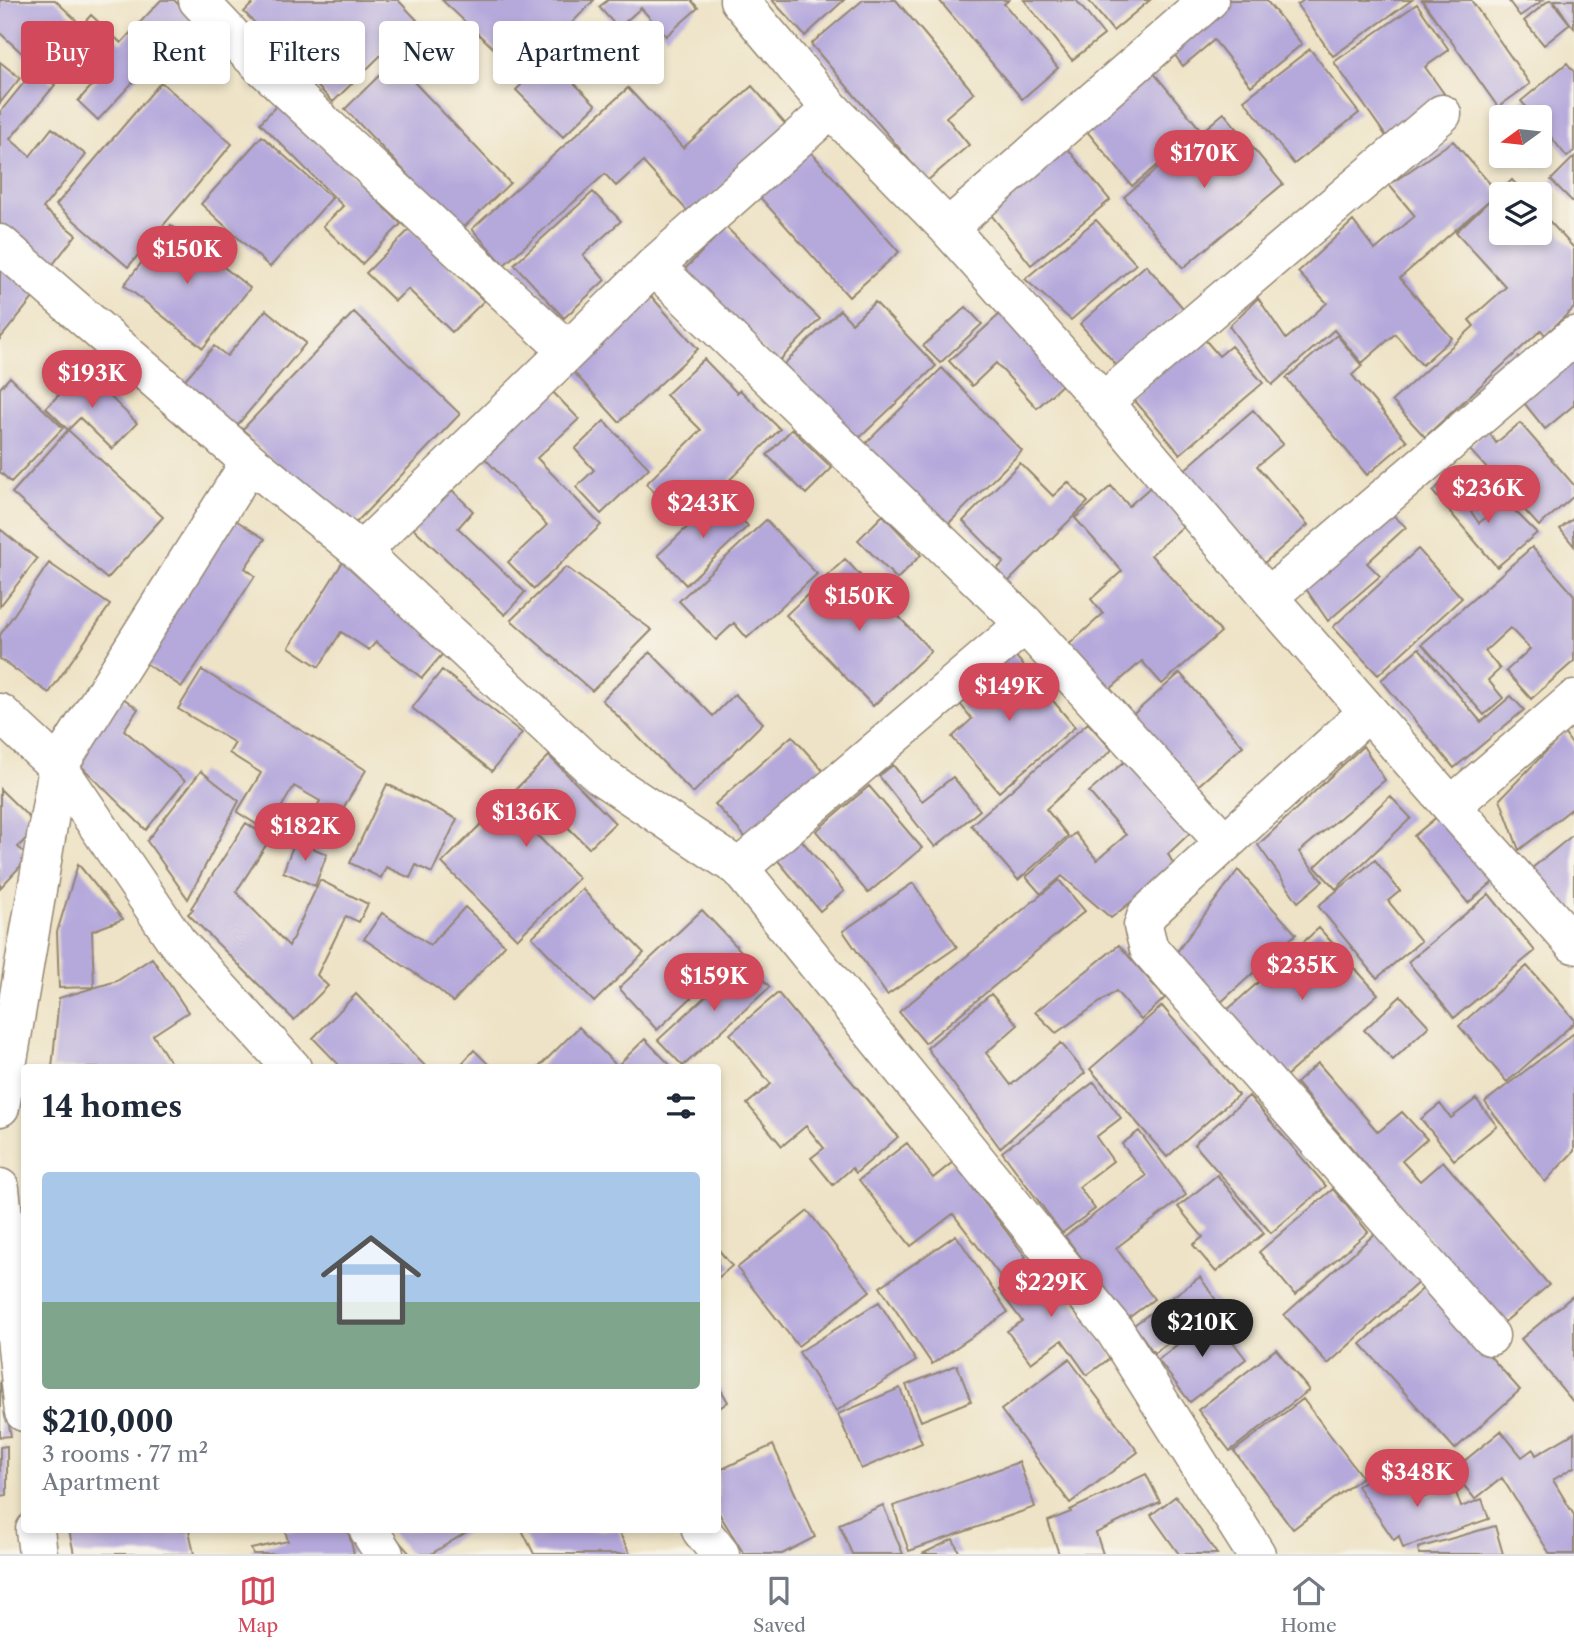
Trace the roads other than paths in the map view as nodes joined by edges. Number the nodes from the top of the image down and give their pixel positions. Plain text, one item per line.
1 (198, 0) edge
2 (739, 0) edge
3 (1209, 0) edge
4 (831, 109) junction
5 (1442, 114) dead end
6 (948, 228) junction
7 (0, 244) edge
8 (654, 266) junction
9 (1574, 336) edge
10 (568, 351) junction
11 (1103, 401) junction
12 (250, 462) junction
13 (360, 552) junction
14 (1268, 597) junction
15 (1024, 624) junction
16 (1574, 700) edge
17 (1368, 712) junction
18 (0, 713) edge
19 (58, 766) junction
20 (1451, 806) junction
21 (1225, 843) junction
22 (739, 868) junction
23 (1574, 944) edge
24 (288, 1064) edge
25 (0, 1107) edge
26 (0, 1162) edge
27 (0, 1188) edge
28 (21, 1248) edge
29 (1490, 1336) dead end
30 (21, 1384) edge
31 (35, 1533) edge
32 (371, 1533) edge
33 (703, 1533) edge
34 (38, 1554) edge
35 (384, 1554) edge
36 (720, 1554) edge
37 (1256, 1554) edge

1 - 10 street
2 - 4 street
3 - 6 street
4 - 6 street
4 - 8 street
5 - 11 street
6 - 11 street
7 - 12 street
8 - 10 street
8 - 15 street
9 - 14 street
10 - 13 street
11 - 14 street
12 - 13 street
12 - 19 street
13 - 22 street
14 - 17 street
15 - 21 street
15 - 22 street
16 - 20 street
17 - 20 street
17 - 21 street
18 - 19 street
19 - 24 street
19 - 25 street
20 - 23 street
21 - 29 street
22 - 37 street
26 - 28 street
27 - 30 street
31 - 34 street
32 - 35 street
33 - 36 street

